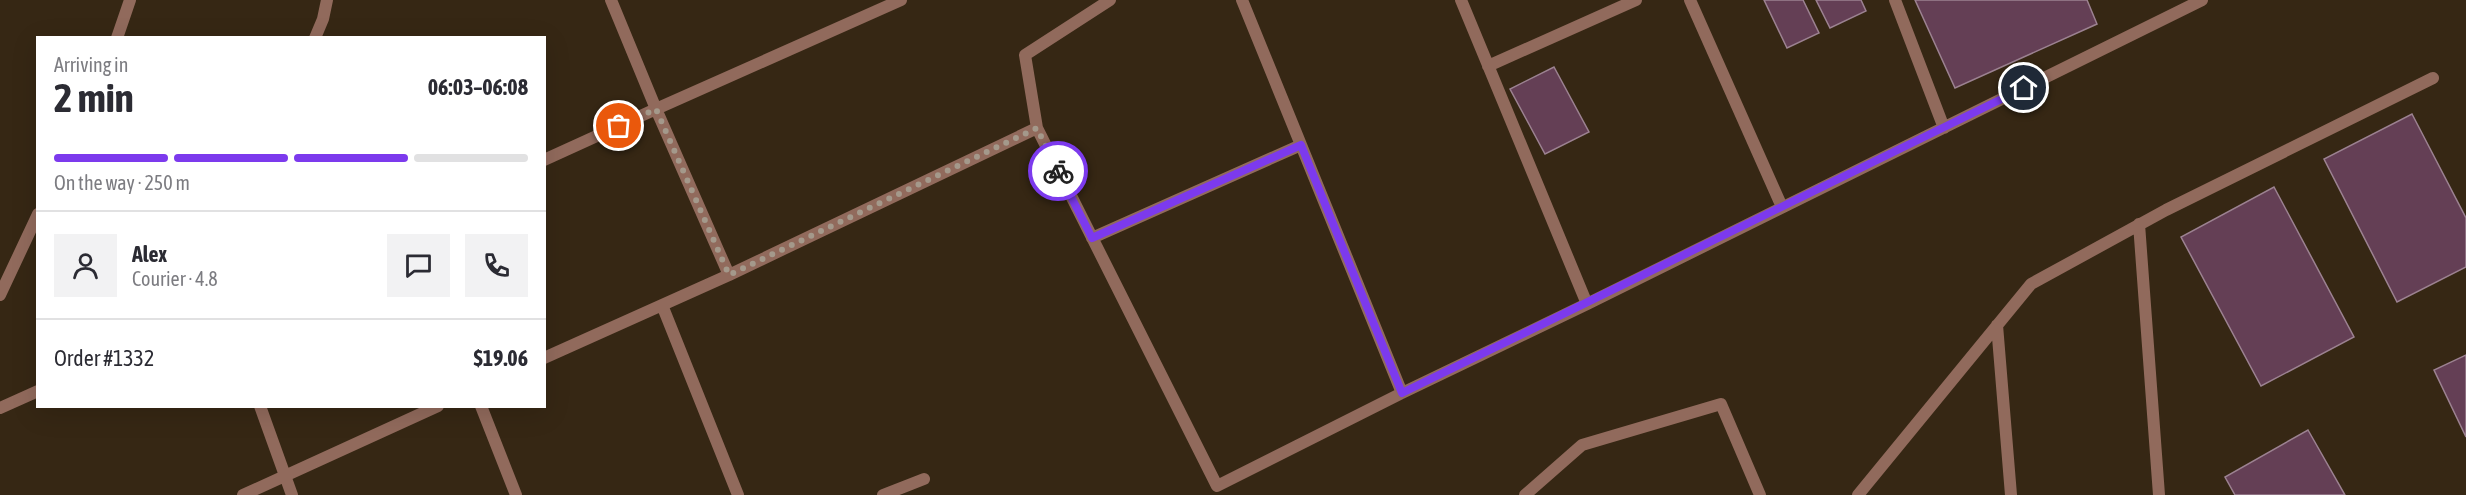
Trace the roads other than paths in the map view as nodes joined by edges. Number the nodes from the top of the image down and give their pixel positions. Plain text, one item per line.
1 (130, 0) edge
2 (327, 0) edge
3 (611, 0) edge
4 (901, 0) edge
5 (1110, 0) edge
6 (1242, 0) edge
7 (1461, 0) edge
8 (1636, 0) edge
9 (1690, 0) edge
10 (1895, 0) edge
11 (2202, 0) edge
12 (118, 36) edge
13 (316, 36) edge
14 (1488, 66) junction
15 (2433, 78) dead end
16 (656, 109) junction
17 (1037, 128) junction
18 (1944, 128) junction
19 (1301, 145) junction
20 (546, 159) edge
21 (1782, 207) junction
22 (36, 218) edge
23 (2139, 224) junction
24 (1092, 238) junction
25 (729, 275) junction
26 (0, 295) edge
27 (1587, 304) junction
28 (662, 305) junction
29 (1997, 325) junction
30 (546, 357) edge
31 (36, 392) edge
32 (1402, 393) junction
33 (0, 408) edge
34 (261, 408) edge
35 (434, 408) edge
36 (482, 408) edge
37 (285, 475) junction
38 (924, 479) dead end
39 (1217, 486) junction
40 (243, 495) edge
41 (292, 495) edge
42 (516, 495) edge
43 (738, 495) edge
44 (883, 495) edge
45 (1206, 495) edge
46 (1525, 495) edge
47 (1760, 495) edge
48 (1858, 495) edge
49 (2011, 495) edge
50 (2159, 495) edge

1 - 12 street
2 - 13 street
3 - 16 street
4 - 16 street
5 - 17 street
6 - 19 street
7 - 14 street
8 - 14 street
9 - 21 street
10 - 18 street
11 - 18 street
14 - 27 street
15 - 23 street
16 - 20 street
16 - 25 street
17 - 24 street
17 - 25 street
18 - 21 street
19 - 24 street
19 - 32 street
21 - 27 street
22 - 26 street
23 - 29 street
23 - 50 street
24 - 39 street
25 - 28 street
27 - 32 street
28 - 30 street
28 - 43 street
29 - 48 street
29 - 49 street
31 - 33 street
32 - 39 street
34 - 37 street
35 - 37 street
36 - 42 street
37 - 40 street
37 - 41 street
38 - 44 street
39 - 45 street
46 - 47 street

